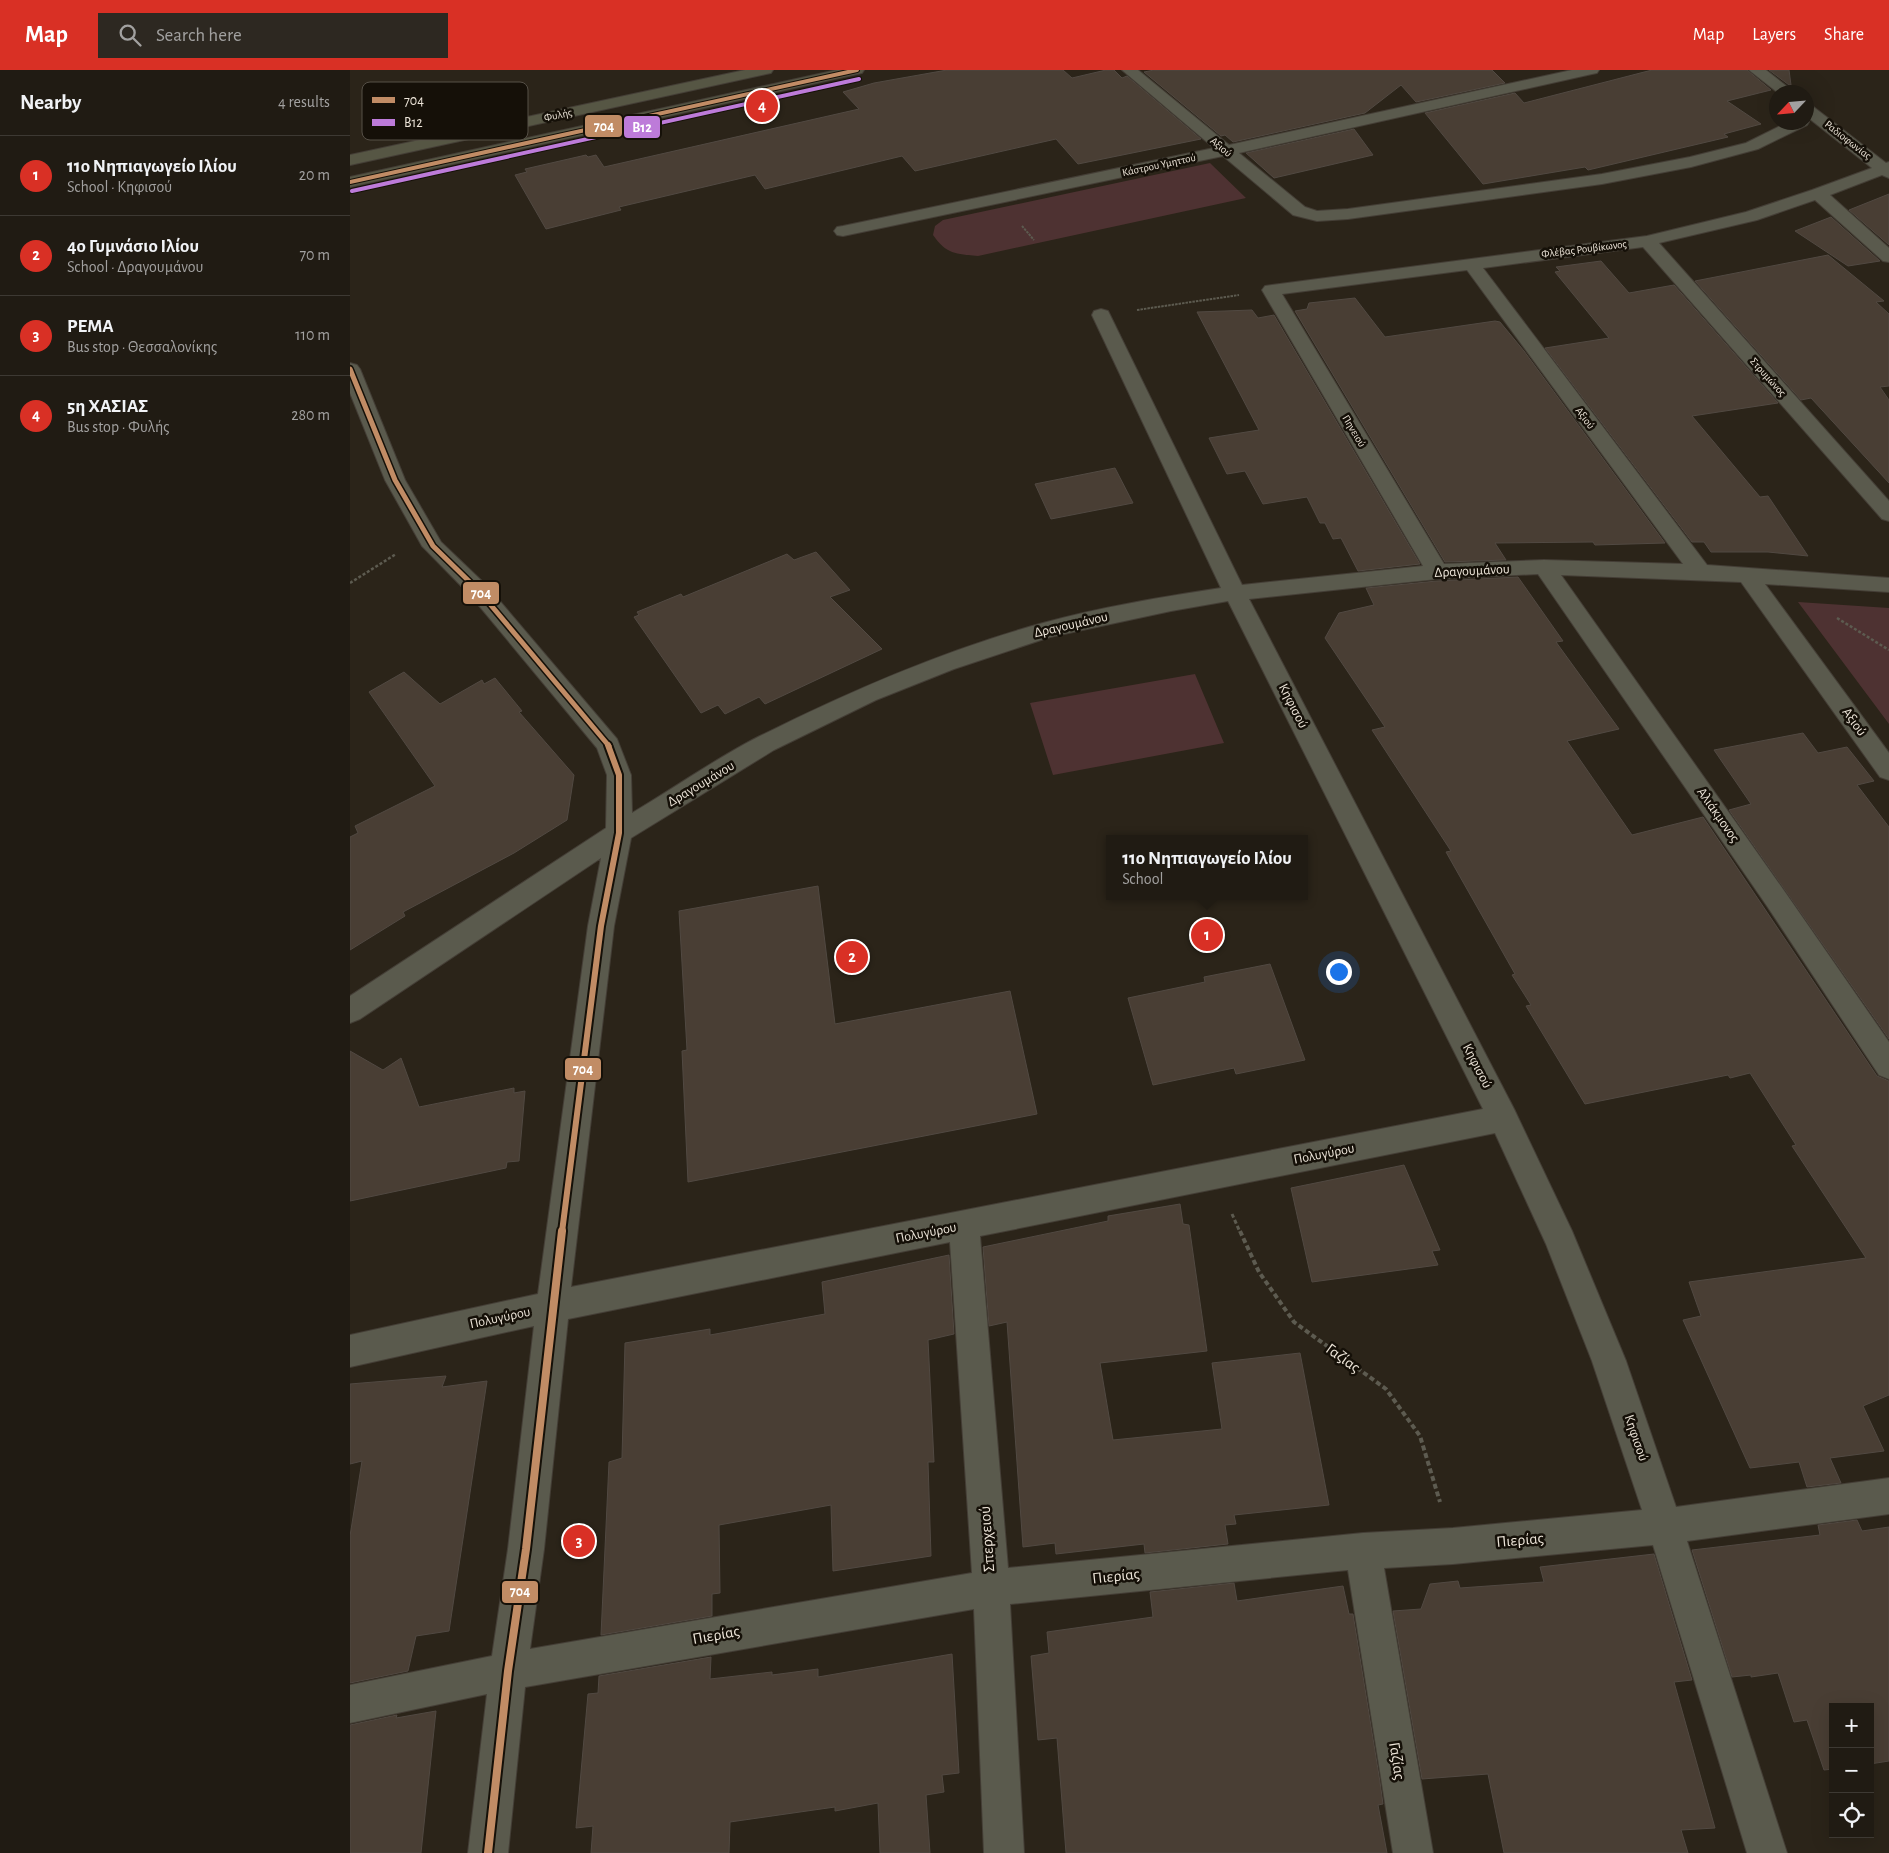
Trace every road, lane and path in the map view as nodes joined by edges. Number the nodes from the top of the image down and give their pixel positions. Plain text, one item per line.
1 (766, 70) edge
2 (857, 70) edge
3 (1129, 70) edge
4 (1592, 70) edge
5 (1756, 70) edge
6 (1776, 85) edge
7 (528, 121) edge
8 (1814, 121) edge
9 (1783, 130) edge
10 (442, 140) edge
11 (1225, 151) junction
12 (350, 160) edge
13 (1888, 170) edge
14 (350, 182) edge
15 (1818, 194) junction
16 (1017, 219) dead end
17 (843, 230) dead end
18 (1034, 240) dead end
19 (1647, 241) junction
20 (1889, 257) edge
21 (1471, 264) junction
22 (1271, 290) junction
23 (1101, 315) joint
24 (350, 369) edge
25 (1889, 514) edge
26 (429, 540) junction
27 (1544, 567) junction
28 (1437, 572) junction
29 (1700, 572) junction
30 (1748, 576) junction
31 (350, 583) edge
32 (1889, 585) edge
33 (1235, 593) junction
34 (1889, 771) edge
35 (619, 833) junction
36 (350, 1011) edge
37 (1889, 1066) edge
38 (1503, 1118) junction
39 (1214, 1177) junction
40 (964, 1225) junction
41 (554, 1306) junction
42 (350, 1351) edge
43 (1889, 1496) edge
44 (1665, 1526) junction
45 (1453, 1546) junction
46 (1363, 1551) junction
47 (991, 1588) junction
48 (508, 1671) junction
49 (350, 1704) edge
50 (488, 1853) edge
51 (1004, 1853) edge
52 (1413, 1853) edge
53 (1768, 1853) edge

1 - 7 main road, Φυλής
2 - 14 main road, Φυλής
3 - 11 street, Αξιού
4 - 11 street, Κάστρου Υμηττού
5 - 6 street
8 - 13 street, Ραδιοφωνίας
9 - 11 street, Αξιού
10 - 12 main road, Φυλής
11 - 17 street, Κάστρου Υμηττού
13 - 15 street, Φλέβας Ρουβίκωνος
15 - 19 street, Φλέβας Ρουβίκωνος
15 - 20 street
16 - 18 path
19 - 21 street, Φλέβας Ρουβίκωνος
19 - 25 street, Στρυμώνος
21 - 22 street, Φλέβας Ρουβίκωνος
21 - 29 street, Αξιού
22 - 23 path
22 - 28 street, Πηνειού
23 - 33 street, Κηφισού
24 - 26 street
26 - 31 path
26 - 35 street
27 - 28 street, Δραγουμάνου
27 - 29 street, Δραγουμάνου
27 - 37 street, Αλιάκμονος
28 - 33 street, Δραγουμάνου
29 - 30 street, Δραγουμάνου
30 - 32 street, Δραγουμάνου
30 - 34 street, Αξιού
33 - 35 street, Δραγουμάνου
33 - 38 street, Κηφισού
35 - 36 street, Δραγουμάνου
35 - 41 street
38 - 39 street, Πολυγύρου
38 - 44 street, Κηφισού
39 - 40 street, Πολυγύρου
39 - 45 path, Γαζίας
40 - 41 street, Πολυγύρου
40 - 47 street, Σπερχειού
41 - 42 street, Πολυγύρου
41 - 48 street
43 - 44 street, Πιερίας
44 - 45 street, Πιερίας
44 - 53 street, Κηφισού
45 - 46 street, Πιερίας
46 - 47 street, Πιερίας
46 - 52 street, Γαζίας
47 - 48 street, Πιερίας
47 - 51 street, Σπερχειού
48 - 49 street, Πιερίας
48 - 50 street

